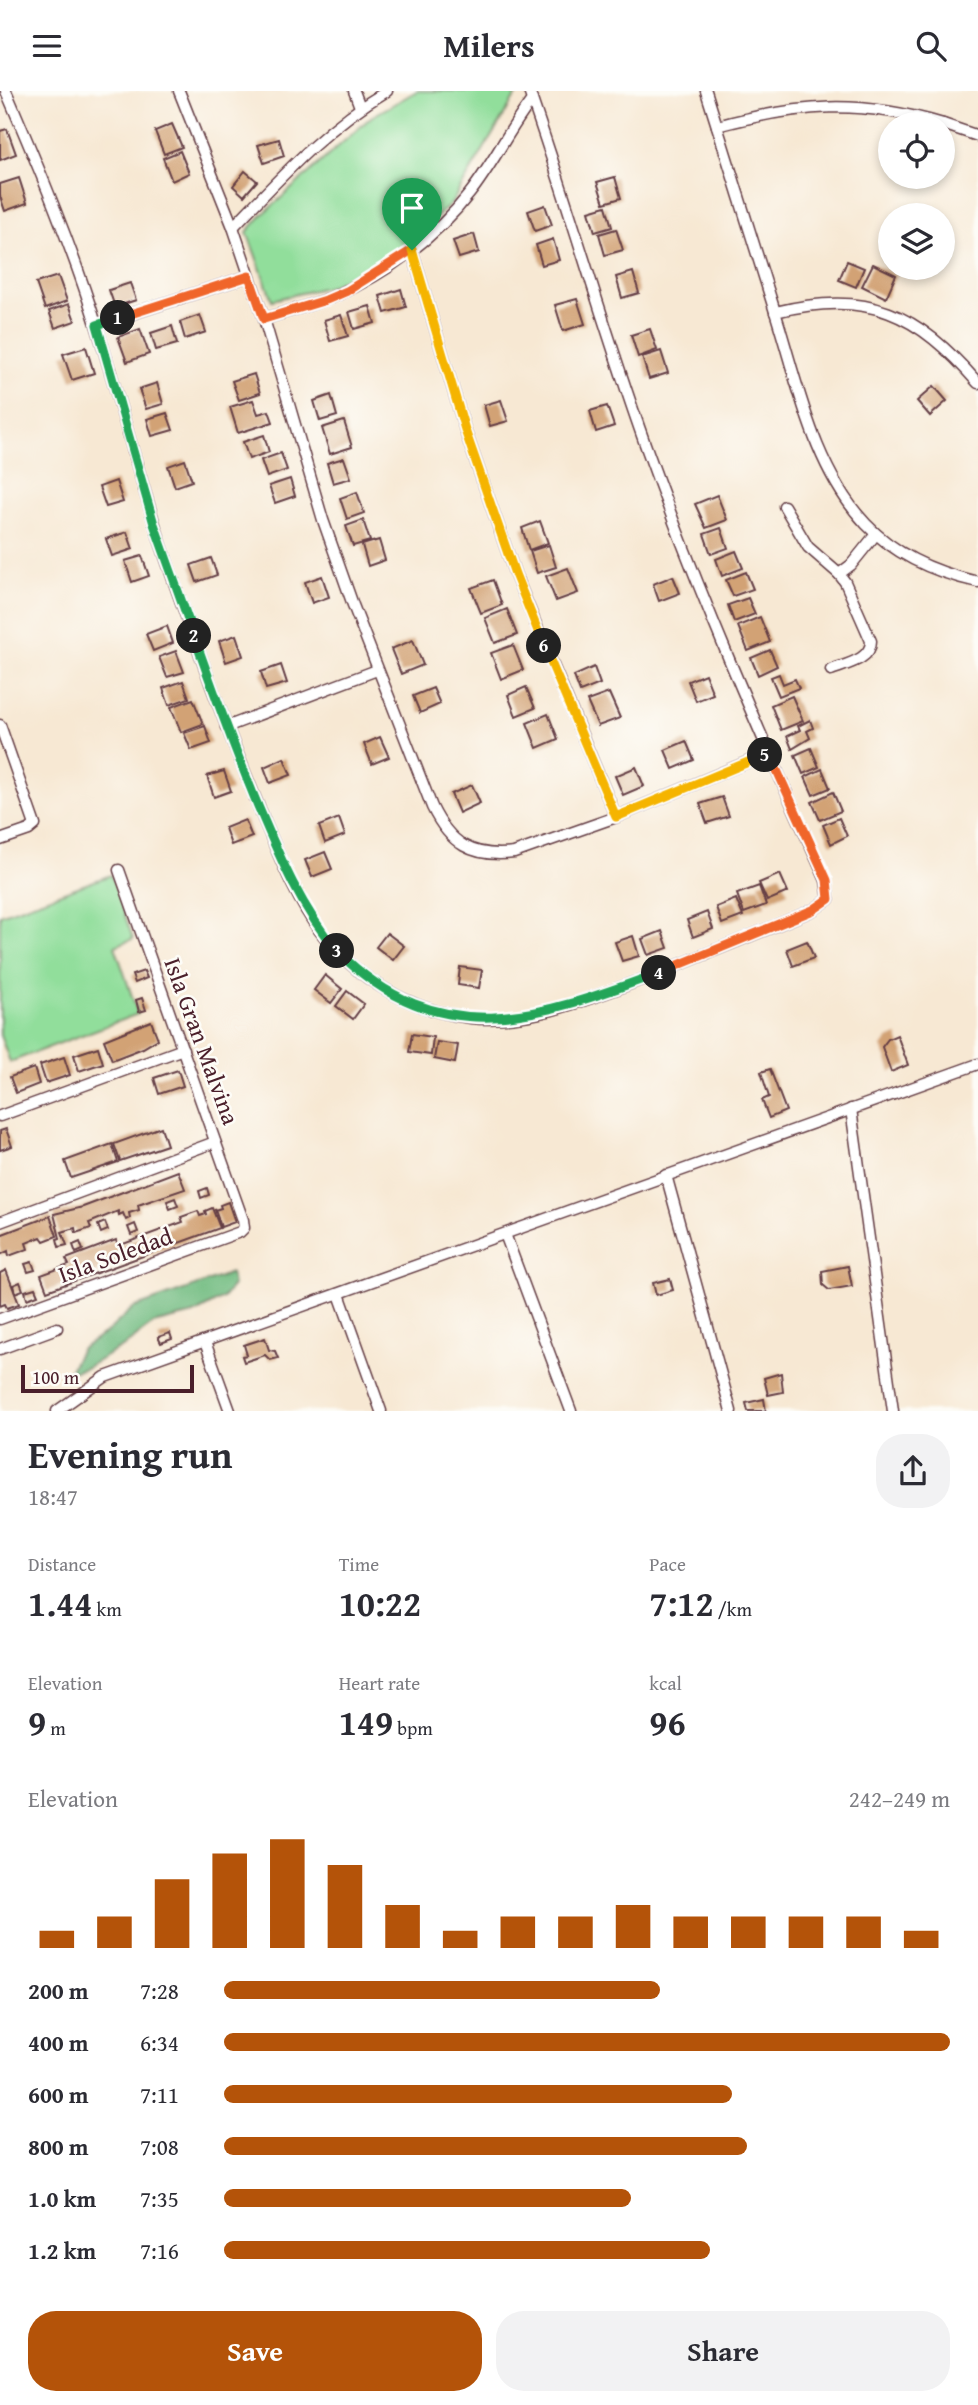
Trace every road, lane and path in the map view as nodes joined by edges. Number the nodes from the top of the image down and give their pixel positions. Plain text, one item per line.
1 (6, 91) edge
2 (179, 91) edge
3 (354, 91) edge
4 (387, 91) edge
5 (706, 91) edge
6 (530, 96) edge
7 (360, 107) junction
8 (896, 112) edge
9 (717, 126) junction
10 (955, 128) edge
11 (978, 136) edge
12 (233, 227) junction
13 (412, 250) junction
14 (249, 276) junction
15 (775, 312) junction
16 (264, 319) junction
17 (97, 325) junction
18 (978, 383) edge
19 (784, 506) dead end
20 (876, 534) junction
21 (839, 574) junction
22 (978, 582) edge
23 (377, 670) junction
24 (831, 670) dead end
25 (0, 725) edge
26 (226, 727) junction
27 (769, 753) junction
28 (616, 817) junction
29 (0, 840) edge
30 (119, 870) dead end
31 (183, 1049) junction
32 (978, 1064) edge
33 (851, 1109) junction
34 (0, 1115) edge
35 (215, 1142) junction
36 (666, 1175) junction
37 (0, 1222) edge
38 (244, 1228) joint
39 (505, 1234) junction
40 (338, 1294) junction
41 (0, 1319) edge
42 (57, 1328) dead end
43 (205, 1342) junction
44 (0, 1349) edge
45 (73, 1399) junction
46 (57, 1411) edge
47 (77, 1411) edge
48 (230, 1411) edge
49 (381, 1411) edge
50 (571, 1411) edge
51 (731, 1411) edge
52 (893, 1411) edge

1 - 17 street
2 - 12 street
3 - 7 street
4 - 7 street
5 - 9 street
6 - 13 street
6 - 27 street
7 - 12 street
8 - 9 street
9 - 15 street
10 - 11 street
12 - 14 street
13 - 16 street
13 - 28 street
14 - 16 street
14 - 17 street
15 - 18 street
15 - 20 street
16 - 23 street
17 - 26 street
19 - 21 street
20 - 21 street
20 - 22 street
21 - 24 street
23 - 26 street
23 - 28 street
25 - 29 street
26 - 27 street
27 - 28 street
30 - 31 street, Isla Gran Malvina
31 - 34 street
31 - 35 street, Isla Gran Malvina
32 - 33 street
33 - 36 street
33 - 52 street
35 - 37 street
35 - 38 street, Isla Gran Malvina
36 - 39 street
36 - 51 street
38 - 41 street, Isla Soledad
39 - 40 street
39 - 50 street
40 - 43 street
40 - 49 street
42 - 44 street
43 - 45 street
43 - 48 street
45 - 46 street
45 - 47 street

